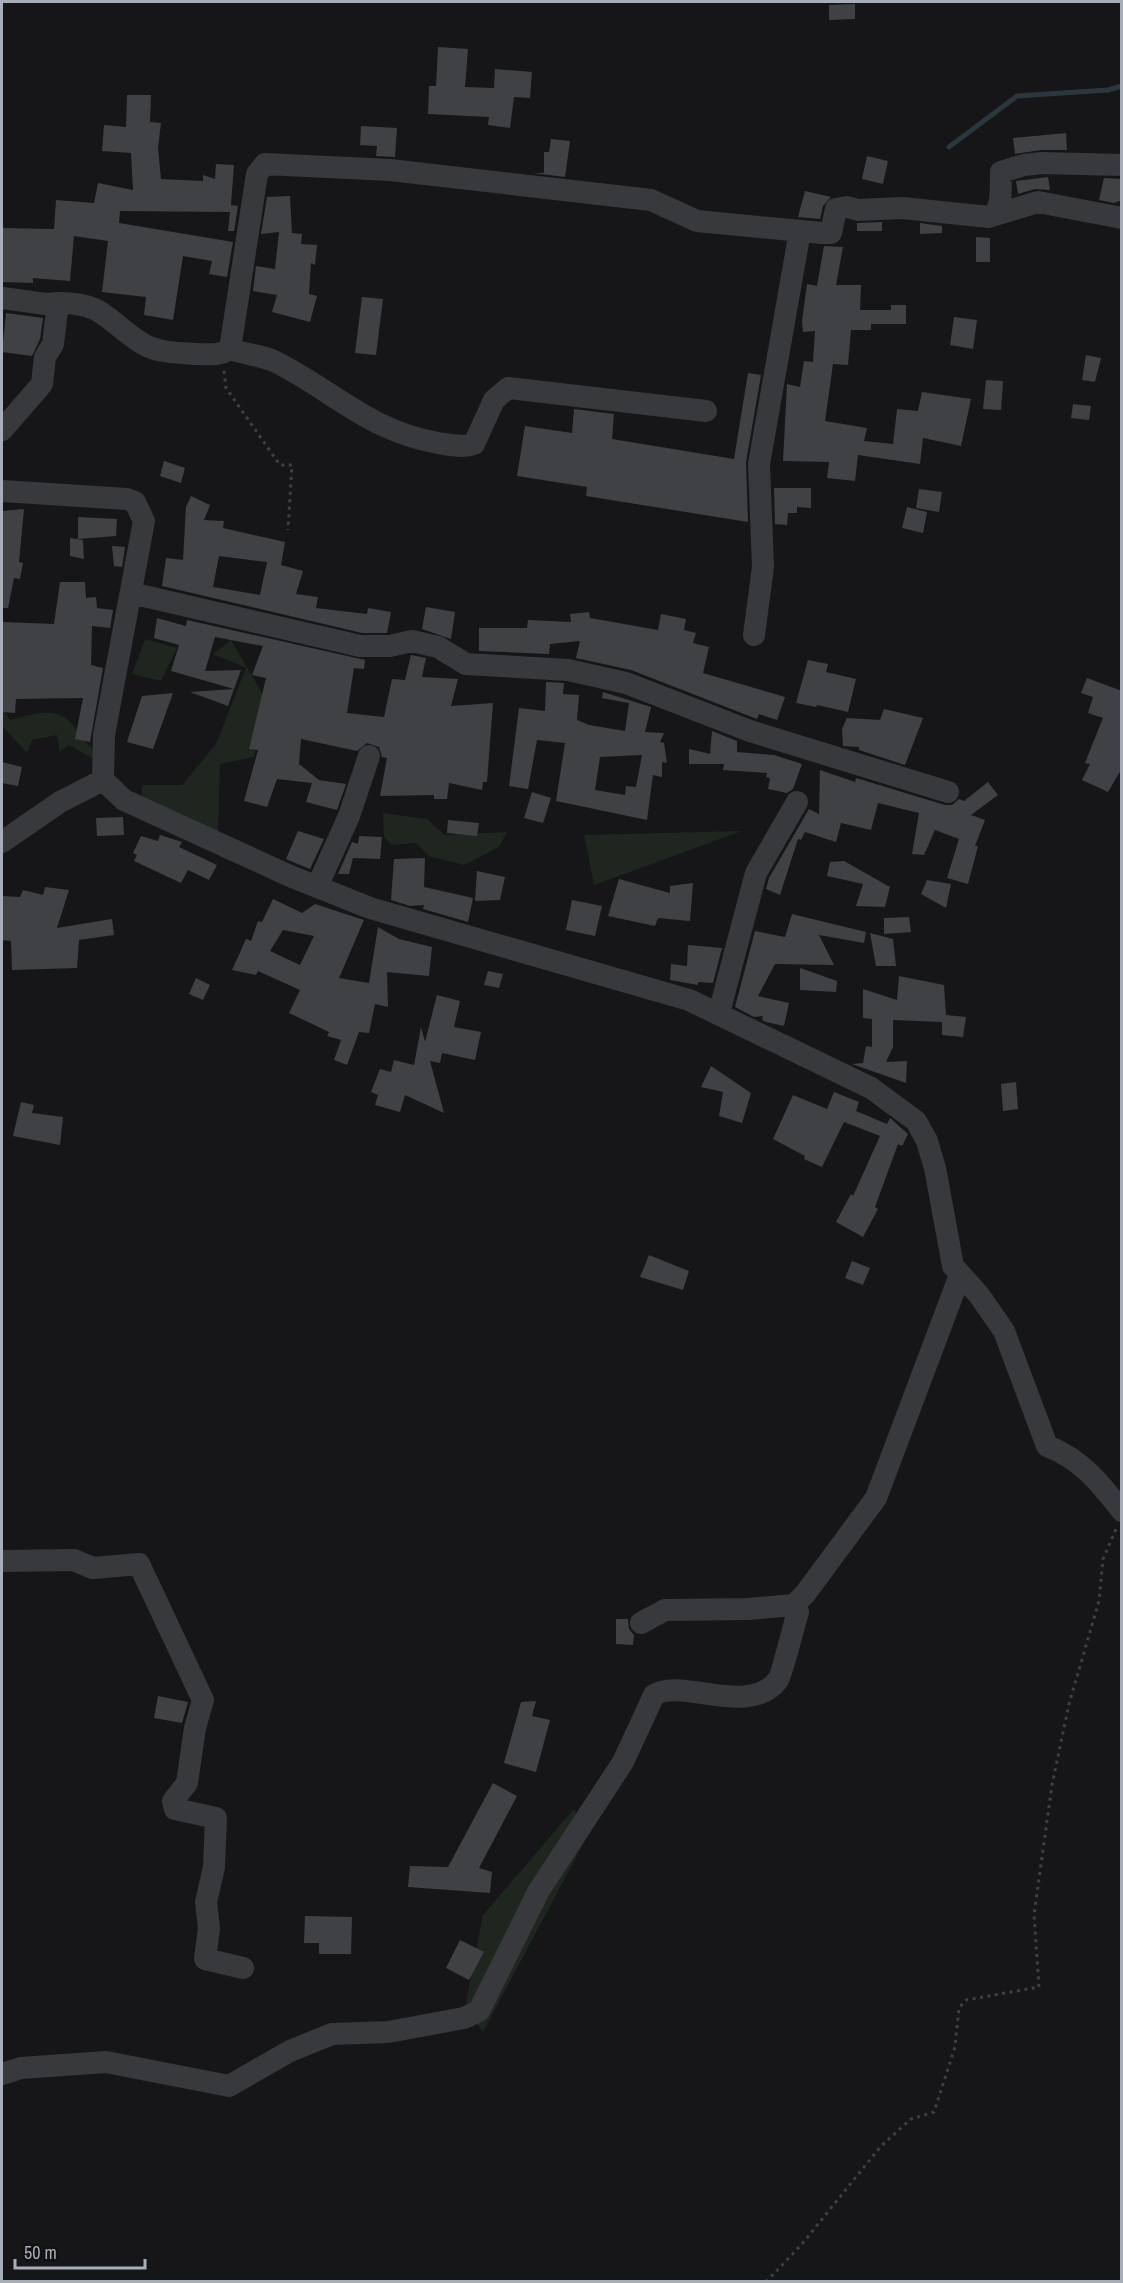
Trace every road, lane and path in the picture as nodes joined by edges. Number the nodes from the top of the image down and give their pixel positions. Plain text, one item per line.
1 (1122, 165) edge
2 (995, 215) junction
3 (1122, 218) edge
4 (800, 231) junction
5 (2, 298) edge
6 (57, 303) junction
7 (225, 352) junction
8 (706, 411) dead end
9 (2, 430) edge
10 (2, 491) edge
11 (288, 530) dead end
12 (131, 593) junction
13 (754, 635) dead end
14 (369, 756) dead end
15 (103, 780) junction
16 (948, 792) dead end
17 (797, 802) dead end
18 (2, 842) edge
19 (317, 887) junction
20 (719, 1013) junction
21 (968, 1284) junction
22 (1119, 1519) edge
23 (2, 1561) edge
24 (794, 1605) junction
25 (641, 1623) dead end
26 (243, 1968) dead end
27 (2, 2074) edge
28 (766, 2282) edge

1 - 2 street
2 - 3 street
2 - 4 street
4 - 7 street
4 - 13 street
5 - 6 street
6 - 7 street
6 - 9 street
7 - 8 street
7 - 11 path
10 - 12 street
12 - 15 street
12 - 16 street
14 - 19 street
15 - 18 street
15 - 19 street
17 - 20 street
19 - 20 street
20 - 21 street
21 - 22 street
21 - 24 street
22 - 28 path
23 - 26 street
24 - 25 street
24 - 27 street

